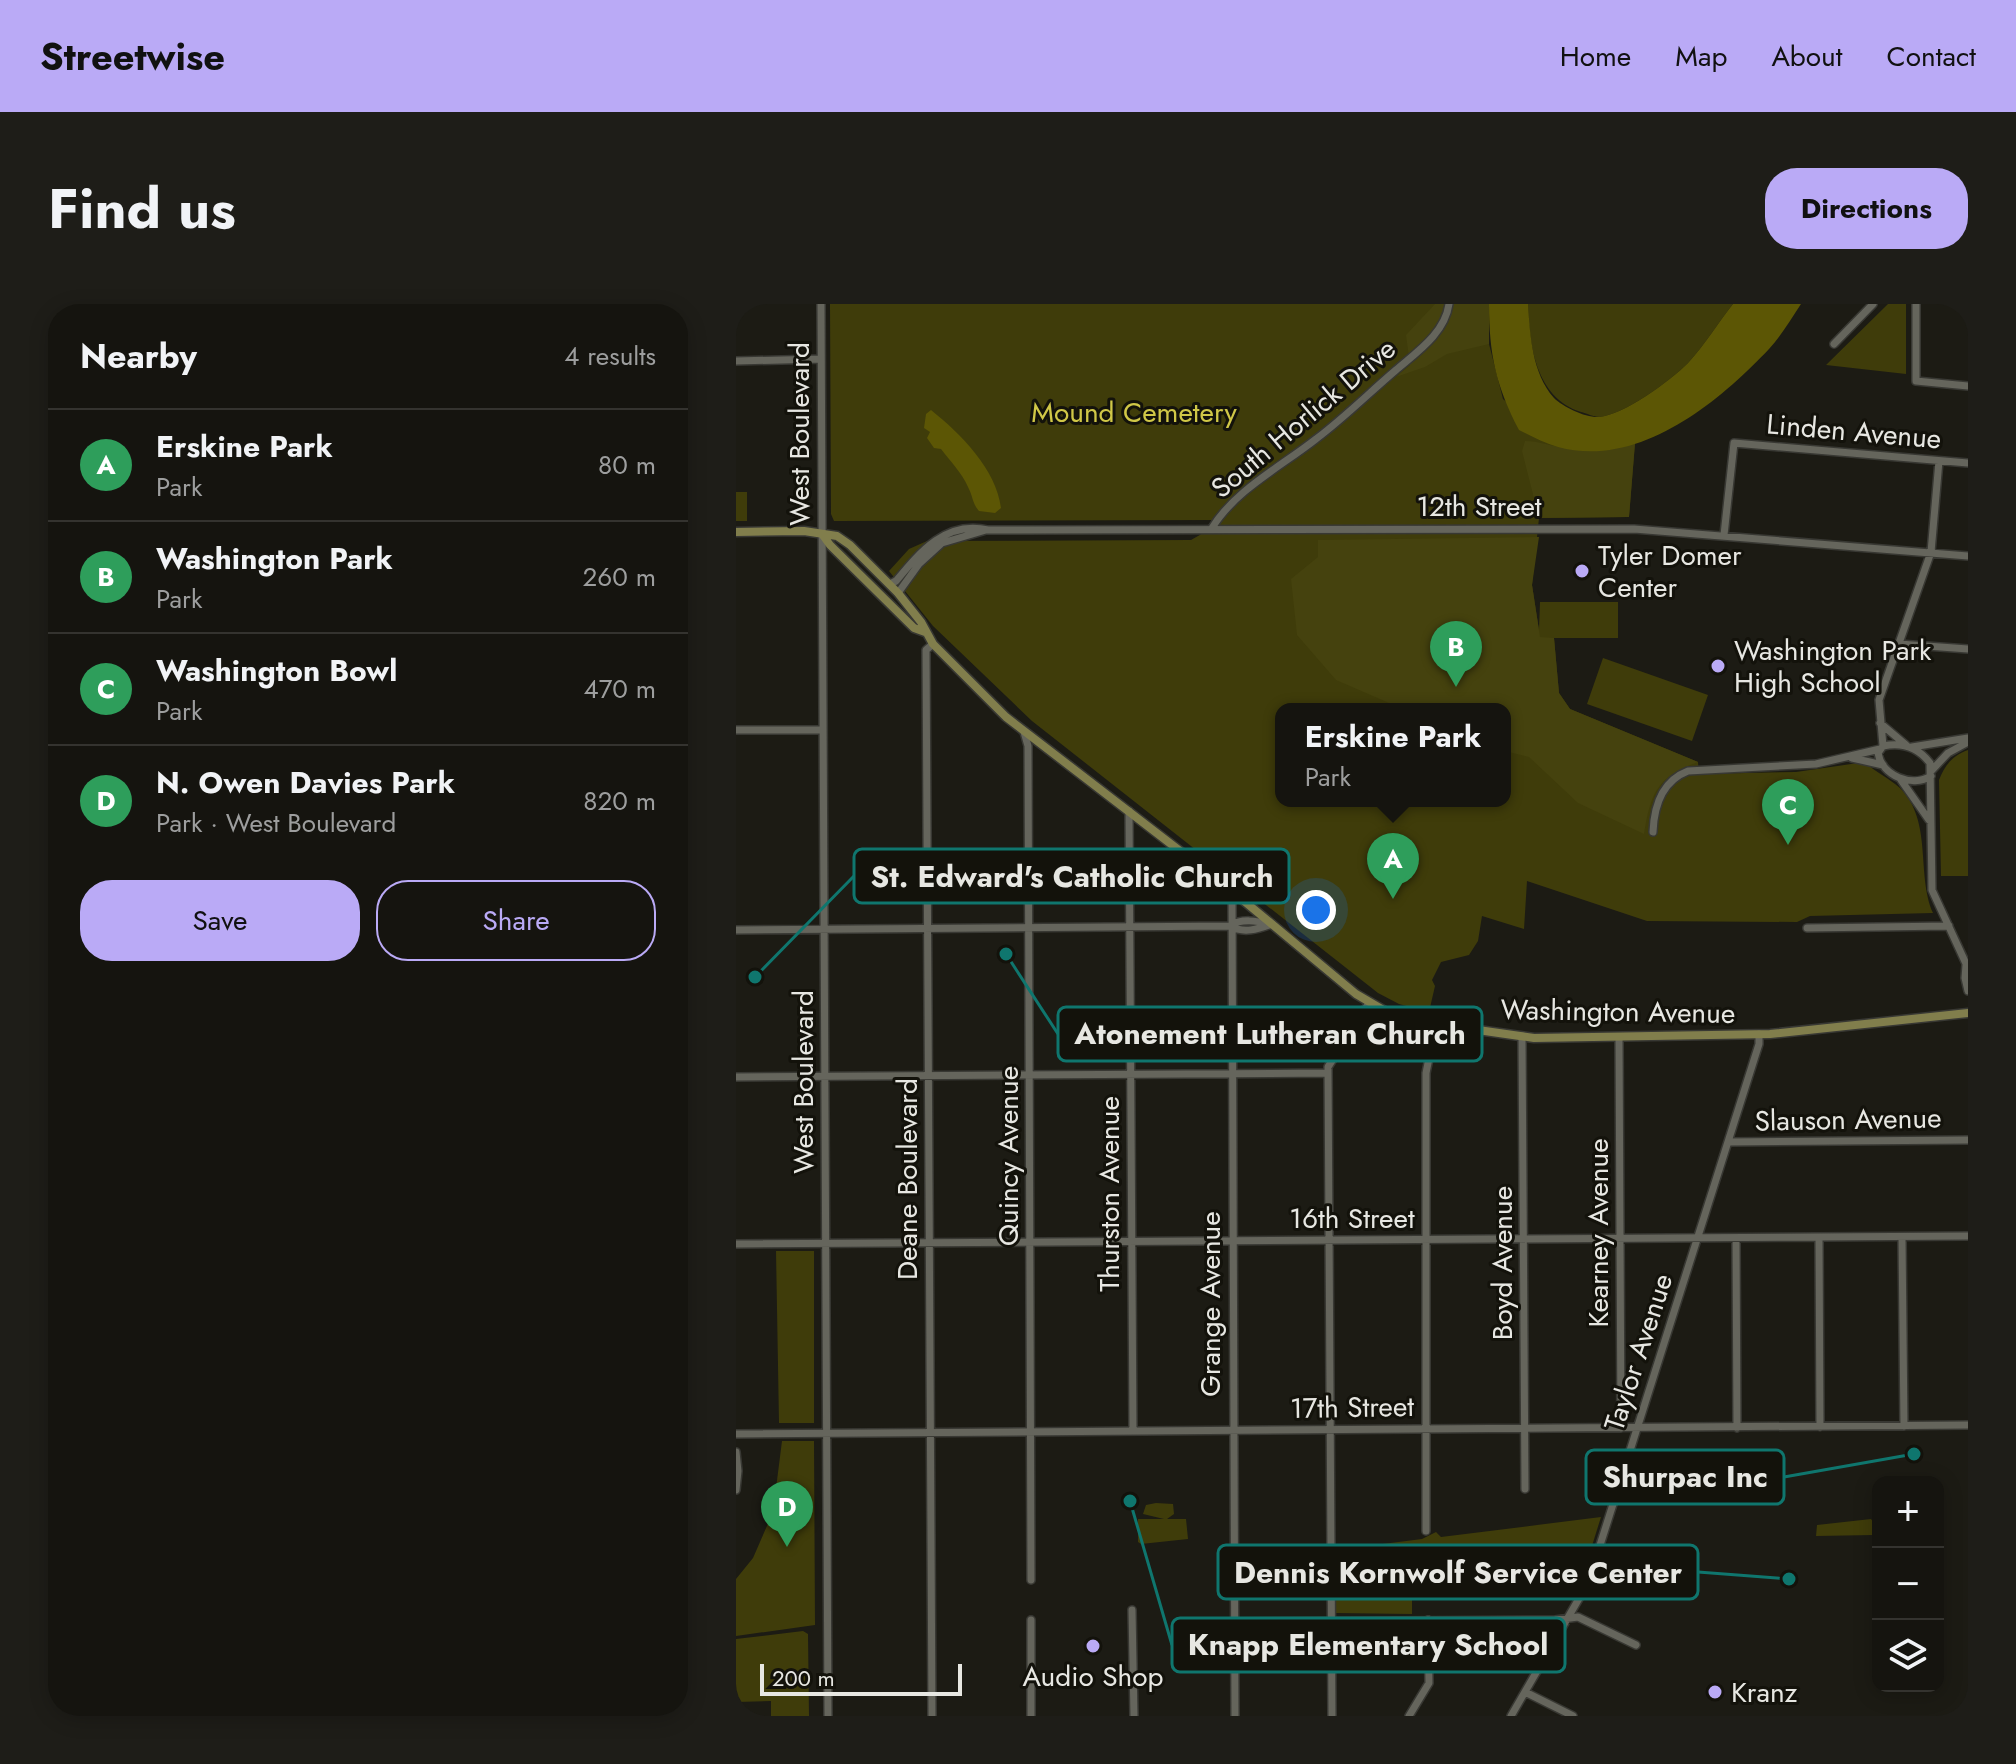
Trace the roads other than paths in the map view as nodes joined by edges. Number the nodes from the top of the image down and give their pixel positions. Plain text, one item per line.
1 (821, 304) edge
2 (1449, 304) edge
3 (1873, 304) edge
4 (1916, 304) edge
5 (1834, 344) dead end
6 (821, 359) junction
7 (736, 361) edge
8 (1968, 386) edge
9 (1939, 461) junction
10 (1968, 463) edge
11 (1212, 528) junction
12 (988, 530) junction
13 (736, 532) edge
14 (822, 534) junction
15 (1724, 535) junction
16 (1931, 552) junction
17 (1968, 556) edge
18 (859, 571) junction
19 (890, 584) junction
20 (898, 593) junction
21 (925, 632) junction
22 (933, 644) junction
23 (1899, 644) junction
24 (1968, 649) edge
25 (1880, 723) junction
26 (736, 730) edge
27 (823, 730) junction
28 (1024, 732) junction
29 (1968, 740) edge
30 (1910, 746) junction
31 (1881, 748) junction
32 (1850, 758) junction
33 (1884, 765) junction
34 (1932, 773) junction
35 (1900, 778) junction
36 (1129, 811) junction
37 (1929, 820) junction
38 (1653, 832) dead end
39 (1232, 891) junction
40 (1272, 924) junction
41 (1230, 926) junction
42 (1949, 926) junction
43 (1129, 927) junction
44 (1029, 928) junction
45 (1807, 928) dead end
46 (824, 929) junction
47 (928, 929) junction
48 (736, 930) edge
49 (1967, 966) edge
50 (1968, 991) edge
51 (1369, 1003) junction
52 (1968, 1013) edge
53 (1436, 1024) junction
54 (1759, 1034) junction
55 (1522, 1036) junction
56 (1619, 1038) junction
57 (1328, 1073) junction
58 (1231, 1074) junction
59 (1029, 1075) junction
60 (1130, 1075) junction
61 (825, 1076) junction
62 (928, 1076) junction
63 (736, 1077) edge
64 (1968, 1140) edge
65 (1728, 1142) junction
66 (1968, 1236) edge
67 (1819, 1237) junction
68 (1902, 1237) junction
69 (1698, 1238) junction
70 (1736, 1238) junction
71 (1524, 1239) junction
72 (1620, 1239) junction
73 (1329, 1240) junction
74 (1427, 1240) junction
75 (1131, 1241) junction
76 (1232, 1241) junction
77 (930, 1242) junction
78 (1030, 1242) junction
79 (825, 1243) junction
80 (736, 1244) edge
81 (1968, 1425) edge
82 (1904, 1426) junction
83 (1820, 1427) junction
84 (1426, 1428) junction
85 (1523, 1428) junction
86 (1621, 1428) junction
87 (1637, 1428) junction
88 (1737, 1428) junction
89 (1232, 1429) junction
90 (1329, 1429) junction
91 (1133, 1431) junction
92 (1032, 1432) junction
93 (826, 1433) junction
94 (931, 1433) junction
95 (736, 1434) edge
96 (736, 1452) edge
97 (737, 1471) edge
98 (1525, 1489) dead end
99 (736, 1490) edge
100 (1426, 1531) dead end
101 (1031, 1580) dead end
102 (1132, 1610) dead end
103 (1569, 1616) junction
104 (1031, 1620) dead end
105 (1428, 1620) junction
106 (1330, 1621) junction
107 (1234, 1622) junction
108 (1636, 1645) dead end
109 (1525, 1692) junction
110 (828, 1716) edge
111 (932, 1716) edge
112 (1031, 1716) edge
113 (1134, 1716) edge
114 (1235, 1716) edge
115 (1332, 1716) edge
116 (1409, 1716) edge
117 (1511, 1716) edge
118 (1573, 1716) edge

1 - 6 street, West Boulevard
2 - 11 street, South Horlick Drive
3 - 5 street
4 - 8 street
6 - 7 street
6 - 14 street, West Boulevard
9 - 10 street, Linden Avenue
9 - 15 street, Linden Avenue
9 - 16 street
11 - 12 street, 12th Street
11 - 15 street, 12th Street
12 - 19 street, 12th Street
12 - 20 street, 12th Street
13 - 14 main road, Washington Avenue
14 - 18 main road, Washington Avenue
14 - 19 main road, Washington Avenue
14 - 27 street, West Boulevard
15 - 16 street, 12th Street
16 - 17 street, 12th Street
16 - 23 street
18 - 20 main road
18 - 21 main road, Washington Avenue
19 - 20 main road, Washington Avenue
20 - 21 main road, Washington Avenue
21 - 22 main road, Washington Avenue
22 - 28 main road, Washington Avenue
22 - 47 street, Deane Boulevard
23 - 24 street
23 - 25 street
25 - 30 street
25 - 31 street
26 - 27 street
27 - 46 street, West Boulevard
28 - 36 main road, Washington Avenue
28 - 44 street, Quincy Avenue
29 - 30 street
29 - 34 street
30 - 31 street
30 - 34 street
31 - 32 street
31 - 33 street
32 - 33 street
32 - 38 street
33 - 35 street
34 - 35 street
34 - 37 street
35 - 37 street
36 - 39 main road, Washington Avenue
36 - 43 street, Thurston Avenue
37 - 42 street
39 - 40 main road, Washington Avenue
39 - 41 street, Grange Avenue
40 - 41 street
40 - 51 main road, Washington Avenue
41 - 43 street
41 - 58 street, Grange Avenue
42 - 45 street
42 - 49 street
43 - 44 street
43 - 60 street, Thurston Avenue
44 - 47 street
44 - 59 street, Quincy Avenue
46 - 47 street
46 - 48 street
46 - 61 street, West Boulevard
47 - 62 street, Deane Boulevard
49 - 50 street
51 - 53 main road, Washington Avenue
51 - 57 street
52 - 54 main road, Washington Avenue
53 - 55 main road, Washington Avenue
53 - 74 street
54 - 56 main road, Washington Avenue
54 - 65 street, Taylor Avenue
55 - 56 main road, Washington Avenue
55 - 71 street, Boyd Avenue
56 - 72 street, Kearney Avenue
57 - 58 street
57 - 73 street
58 - 60 street
58 - 76 street, Grange Avenue
59 - 60 street
59 - 62 street
59 - 78 street, Quincy Avenue
60 - 75 street, Thurston Avenue
61 - 62 street
61 - 63 street
61 - 79 street, West Boulevard
62 - 77 street, Deane Boulevard
64 - 65 street, Slauson Avenue
65 - 69 street, Taylor Avenue
66 - 68 street, 16th Street
67 - 68 street, 16th Street
67 - 70 street, 16th Street
67 - 83 street
68 - 82 street
69 - 70 street, 16th Street
69 - 72 street, 16th Street
69 - 87 street, Taylor Avenue
70 - 88 street
71 - 72 street, 16th Street
71 - 74 street, 16th Street
71 - 85 street, Boyd Avenue
72 - 86 street, Kearney Avenue
73 - 74 street, 16th Street
73 - 76 street, 16th Street
73 - 90 street
74 - 84 street
75 - 76 street, 16th Street
75 - 78 street, 16th Street
75 - 91 street, Thurston Avenue
76 - 89 street, Grange Avenue
77 - 78 street, 16th Street
77 - 79 street, 16th Street
77 - 94 street, Deane Boulevard
78 - 92 street, Quincy Avenue
79 - 80 street, 16th Street
79 - 93 street, West Boulevard
81 - 82 street, 17th Street
82 - 83 street, 17th Street
83 - 88 street, 17th Street
84 - 85 street, 17th Street
84 - 90 street, 17th Street
84 - 100 street
85 - 86 street, 17th Street
85 - 98 street, Boyd Avenue
86 - 87 street, 17th Street
87 - 88 street, 17th Street
87 - 103 street, Taylor Avenue
89 - 90 street, 17th Street
89 - 91 street, 17th Street
89 - 107 street, Grange Avenue
90 - 106 street
91 - 92 street, 17th Street
92 - 94 street, 17th Street
92 - 101 street, Quincy Avenue
93 - 94 street, 17th Street
93 - 95 street, 17th Street
93 - 110 street, West Boulevard
94 - 111 street, Deane Boulevard
96 - 97 street
97 - 99 street
102 - 113 street
103 - 105 street
103 - 108 street
103 - 109 street, Taylor Avenue
104 - 112 street
105 - 106 street
105 - 116 street
106 - 107 street
106 - 115 street
107 - 114 street, Grange Avenue
109 - 117 street, Taylor Avenue
109 - 118 street

